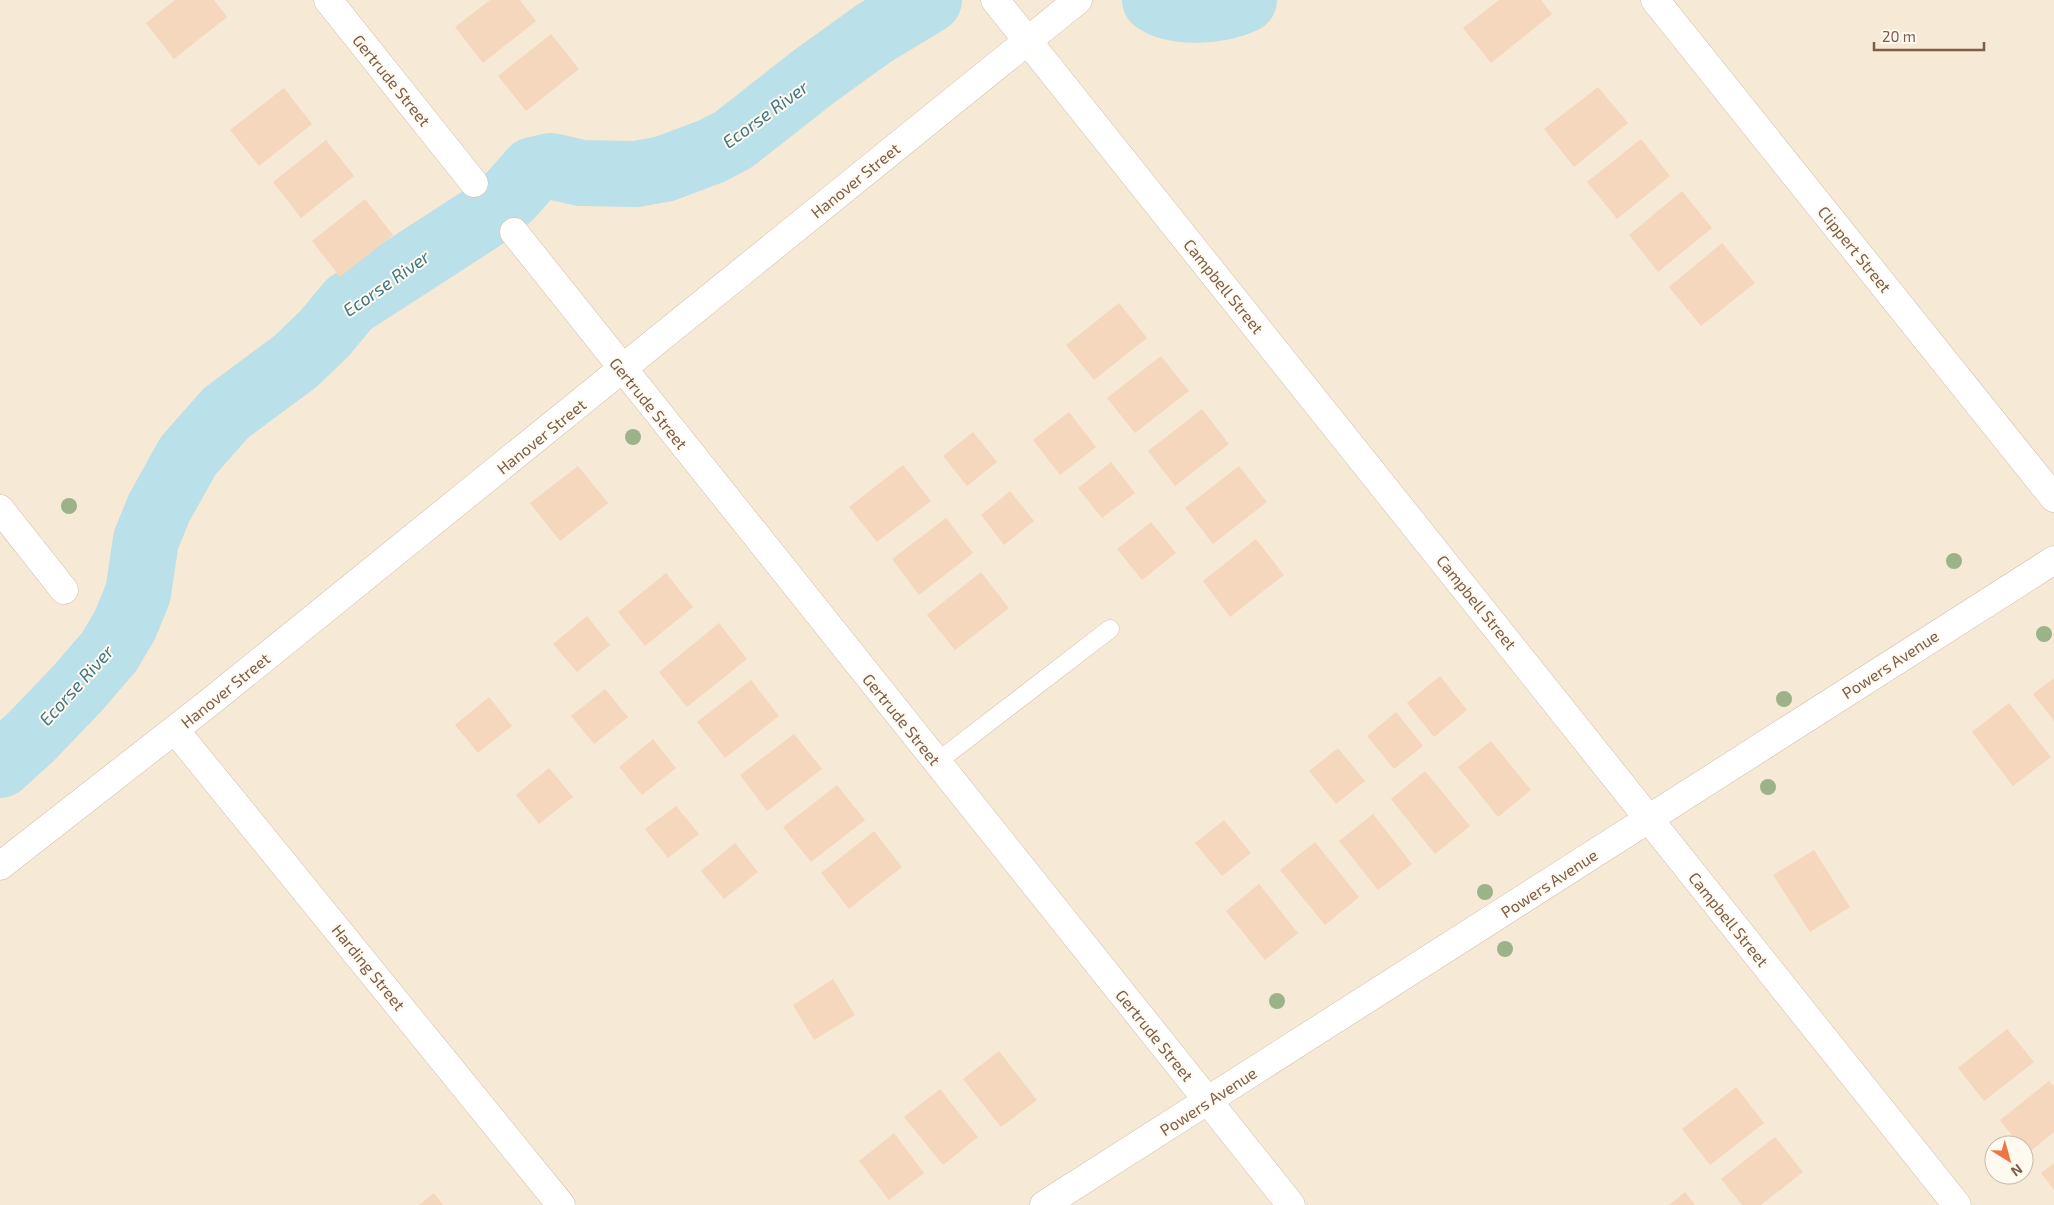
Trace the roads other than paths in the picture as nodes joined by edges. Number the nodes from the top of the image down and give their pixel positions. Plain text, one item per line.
1 (328, 0) edge
2 (995, 0) edge
3 (1078, 0) edge
4 (1655, 0) edge
5 (1027, 40) junction
6 (474, 183) dead end
7 (514, 232) dead end
8 (623, 370) junction
9 (2054, 498) edge
10 (0, 509) edge
11 (2054, 560) edge
12 (64, 590) dead end
13 (1110, 629) dead end
14 (176, 730) junction
15 (937, 762) junction
16 (1650, 818) junction
17 (0, 866) edge
18 (1208, 1100) junction
19 (561, 1205) edge
20 (1044, 1205) edge
21 (1291, 1205) edge
22 (1957, 1205) edge

1 - 6 street, Gertrude Street
2 - 5 street, Campbell Street
3 - 5 street, Hanover Street
4 - 9 street, Clippert Street
5 - 8 street, Hanover Street
5 - 16 street, Campbell Street
7 - 8 street, Gertrude Street
8 - 14 street, Hanover Street
8 - 15 street, Gertrude Street
10 - 12 street
11 - 16 street, Powers Avenue
13 - 15 lane
14 - 17 street, Hanover Street
14 - 19 street, Harding Street
15 - 18 street, Gertrude Street
16 - 18 street, Powers Avenue
16 - 22 street, Campbell Street
18 - 20 street, Powers Avenue
18 - 21 street, Gertrude Street

